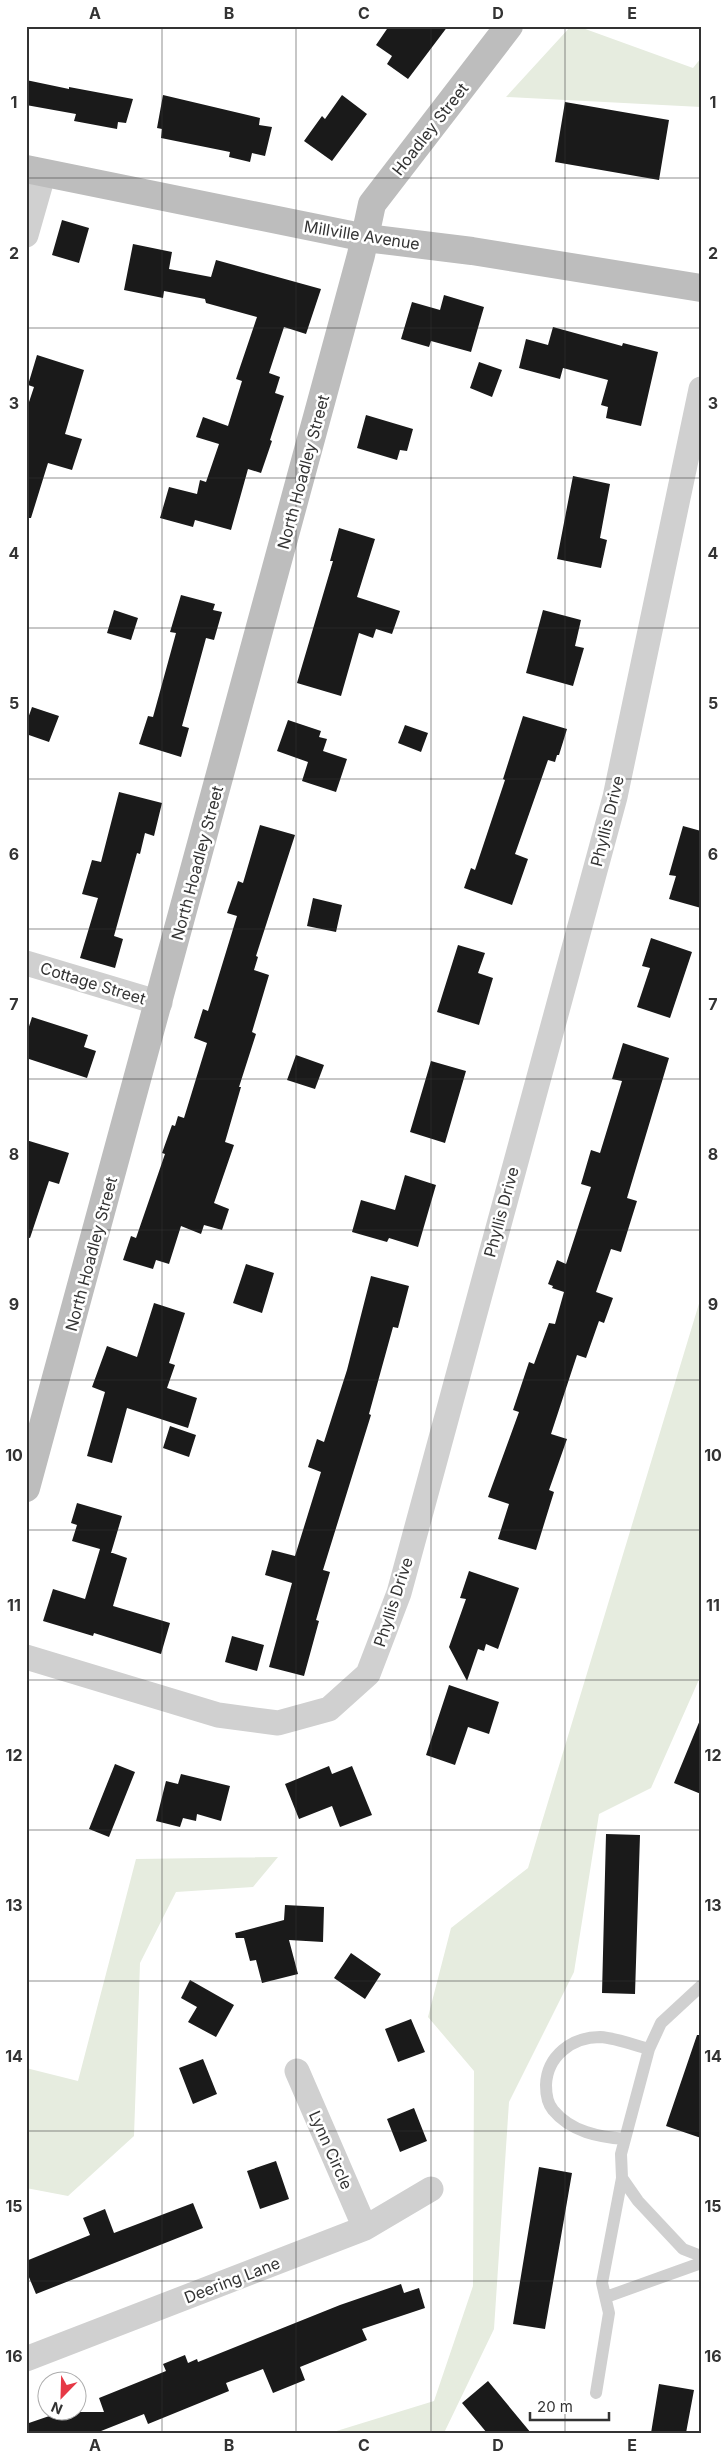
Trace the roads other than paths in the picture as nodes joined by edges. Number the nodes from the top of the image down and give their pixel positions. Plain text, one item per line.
1 (509, 26) edge
2 (35, 170) edge
3 (26, 235) edge
4 (366, 238) junction
5 (701, 288) edge
6 (701, 389) edge
7 (26, 963) edge
8 (160, 1003) junction
9 (26, 1488) edge
10 (26, 1657) edge
11 (701, 1986) edge
12 (649, 2049) junction
13 (297, 2071) dead end
14 (625, 2139) junction
15 (622, 2178) junction
16 (431, 2189) dead end
17 (365, 2228) junction
18 (701, 2256) edge
19 (701, 2263) edge
20 (606, 2297) junction
21 (26, 2358) edge
22 (596, 2393) dead end

1 - 4 street, Hoadley Street
2 - 3 street
2 - 4 street, Millville Avenue
4 - 5 street, Millville Avenue
4 - 8 street, North Hoadley Street
6 - 10 street, Phyllis Drive
7 - 8 street, Cottage Street
8 - 9 street, North Hoadley Street
11 - 12 lane
12 - 14 lane
12 - 14 lane
13 - 17 street, Lynn Circle
14 - 15 lane
15 - 18 lane
15 - 20 lane
16 - 17 street, Deering Lane
17 - 21 street, Deering Lane
19 - 20 lane
20 - 22 lane

